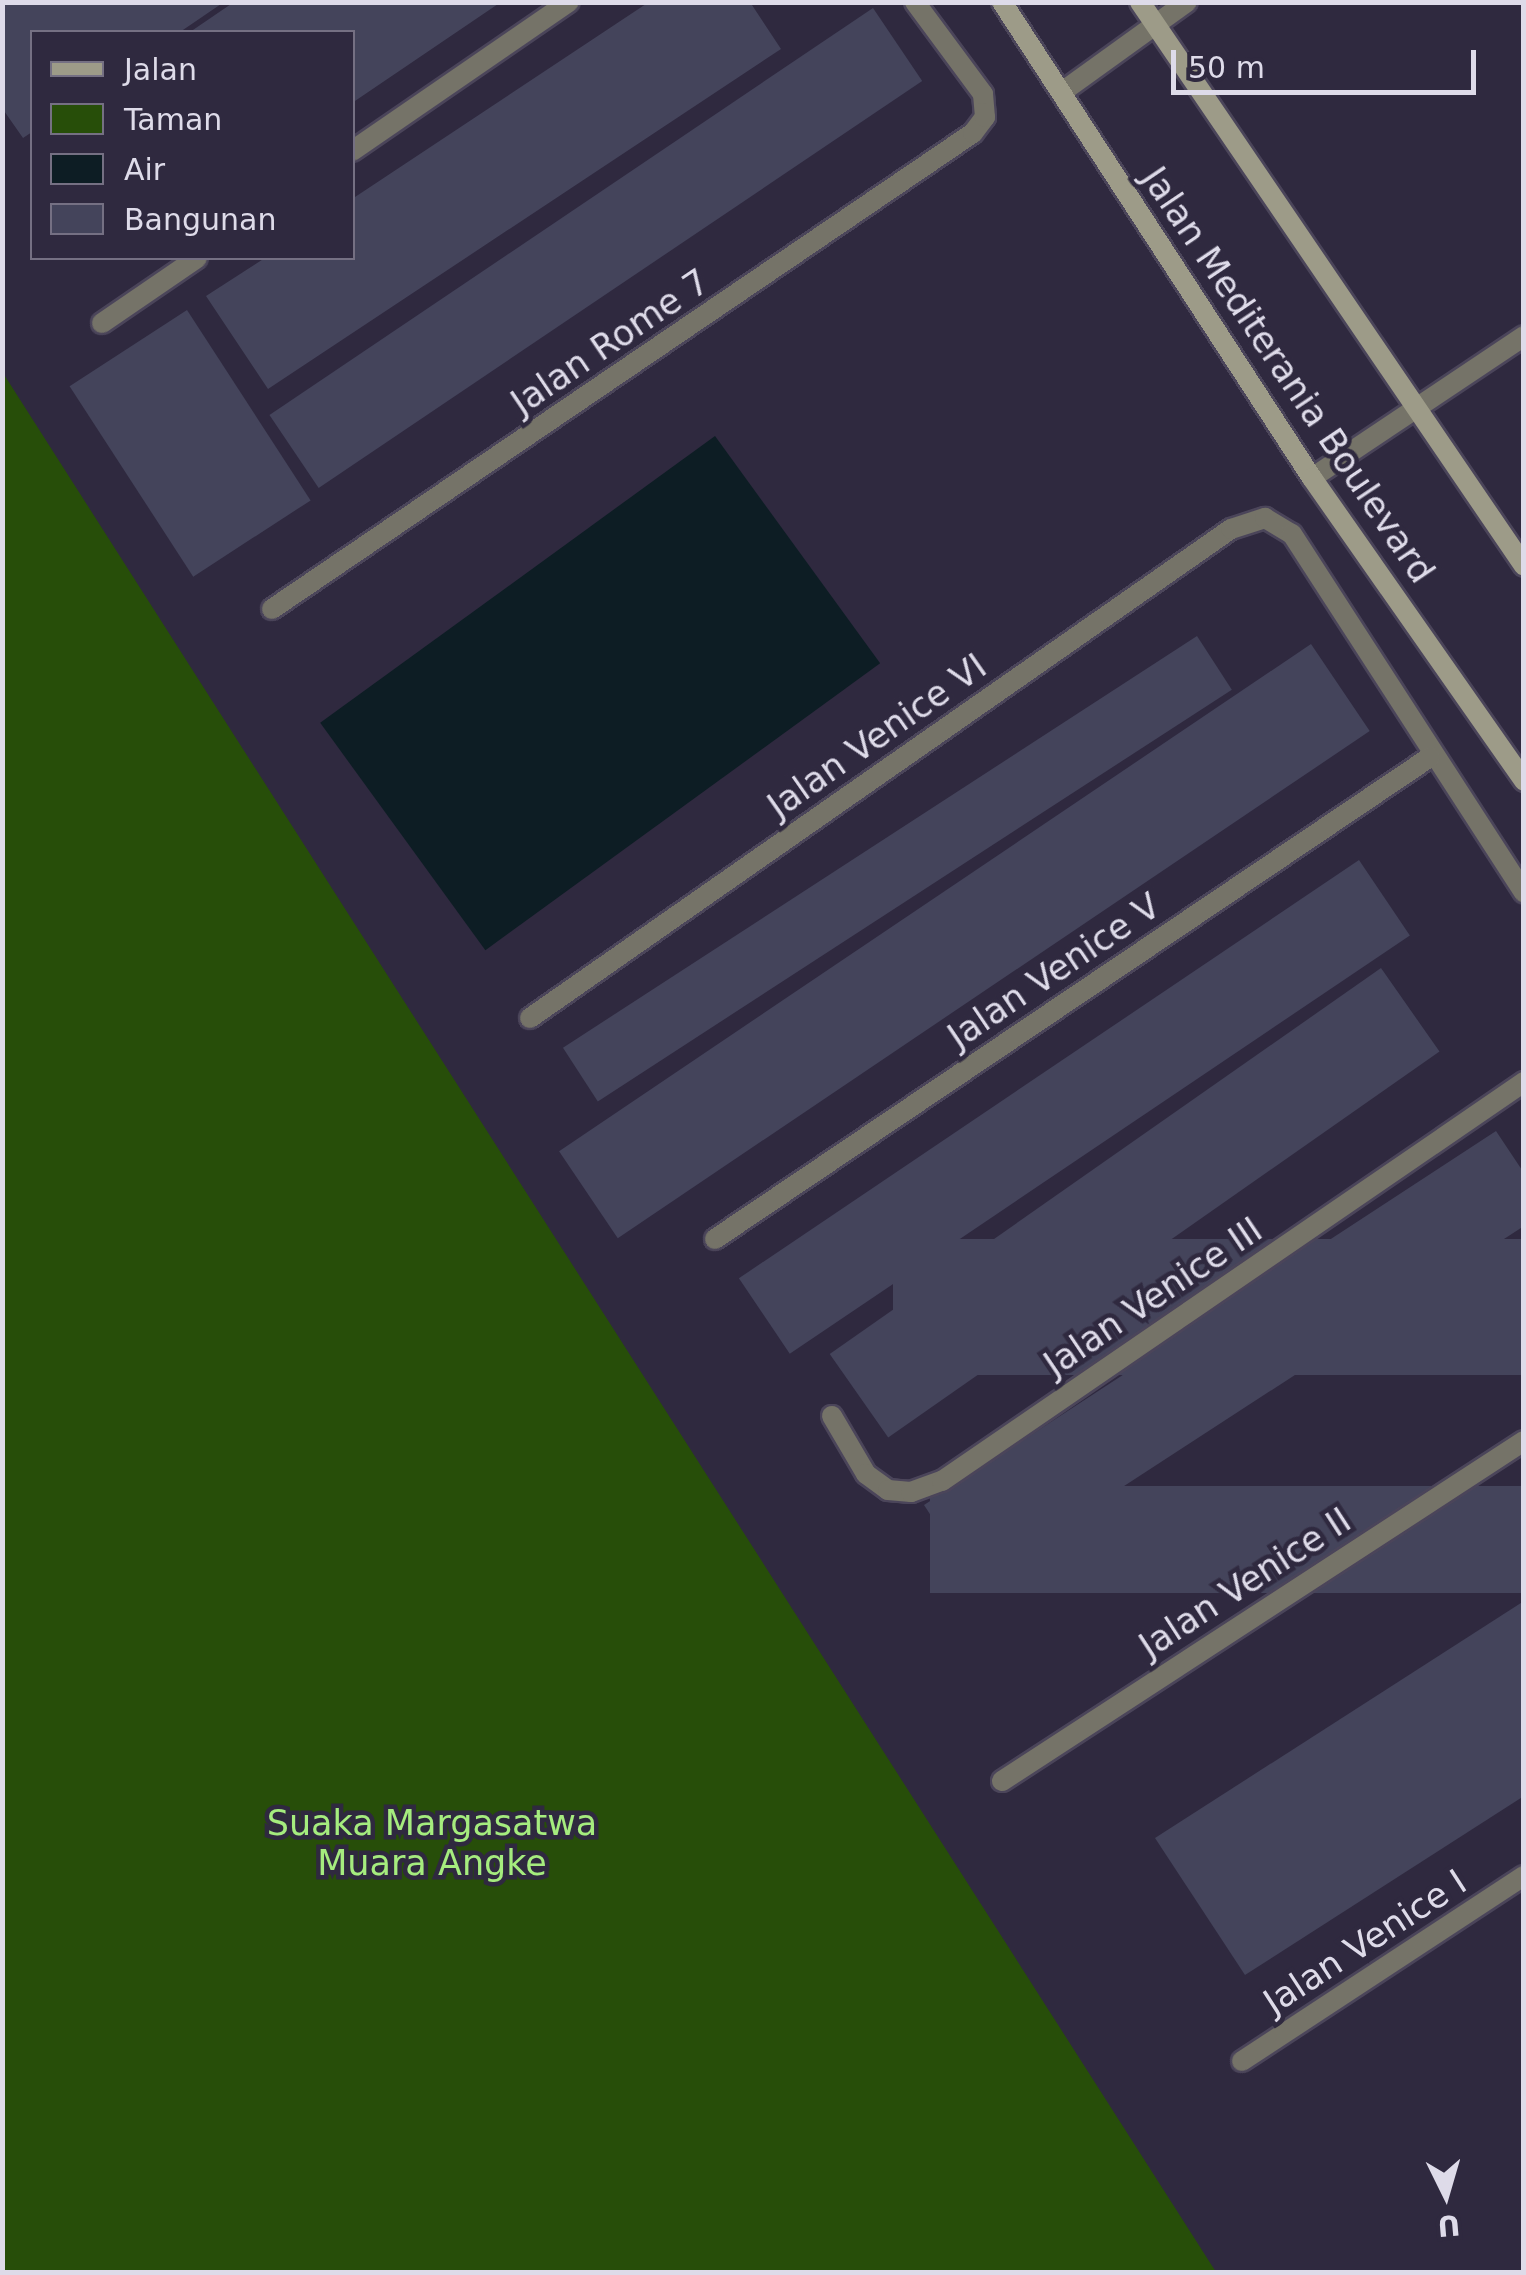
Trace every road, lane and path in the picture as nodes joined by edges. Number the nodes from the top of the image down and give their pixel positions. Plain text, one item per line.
1 (569, 2) edge
2 (915, 2) edge
3 (1002, 2) edge
4 (1140, 2) edge
5 (1187, 2) edge
6 (1154, 24) junction
7 (1062, 92) junction
8 (355, 149) edge
9 (194, 260) edge
10 (102, 323) dead end
11 (1524, 336) edge
12 (1414, 409) junction
13 (1312, 478) junction
14 (1524, 566) edge
15 (272, 609) dead end
16 (1430, 757) junction
17 (1524, 781) edge
18 (1524, 893) edge
19 (530, 1018) dead end
20 (1524, 1082) edge
21 (715, 1238) dead end
22 (832, 1416) dead end
23 (1524, 1440) edge
24 (1002, 1780) dead end
25 (1524, 1876) edge
26 (1242, 2061) dead end

1 - 8 street
2 - 15 street, Jalan Rome 7
3 - 7 street, Jalan Mediterania Boulevard
4 - 6 street
5 - 6 street
6 - 7 street
6 - 12 street
7 - 13 street, Jalan Mediterania Boulevard
9 - 10 street
11 - 12 street
12 - 13 street
12 - 14 street
13 - 17 street, Jalan Mediterania Boulevard
16 - 18 street
16 - 19 street, Jalan Venice VI
16 - 21 street, Jalan Venice V
20 - 22 street, Jalan Venice III
23 - 24 street, Jalan Venice II
25 - 26 street, Jalan Venice I

